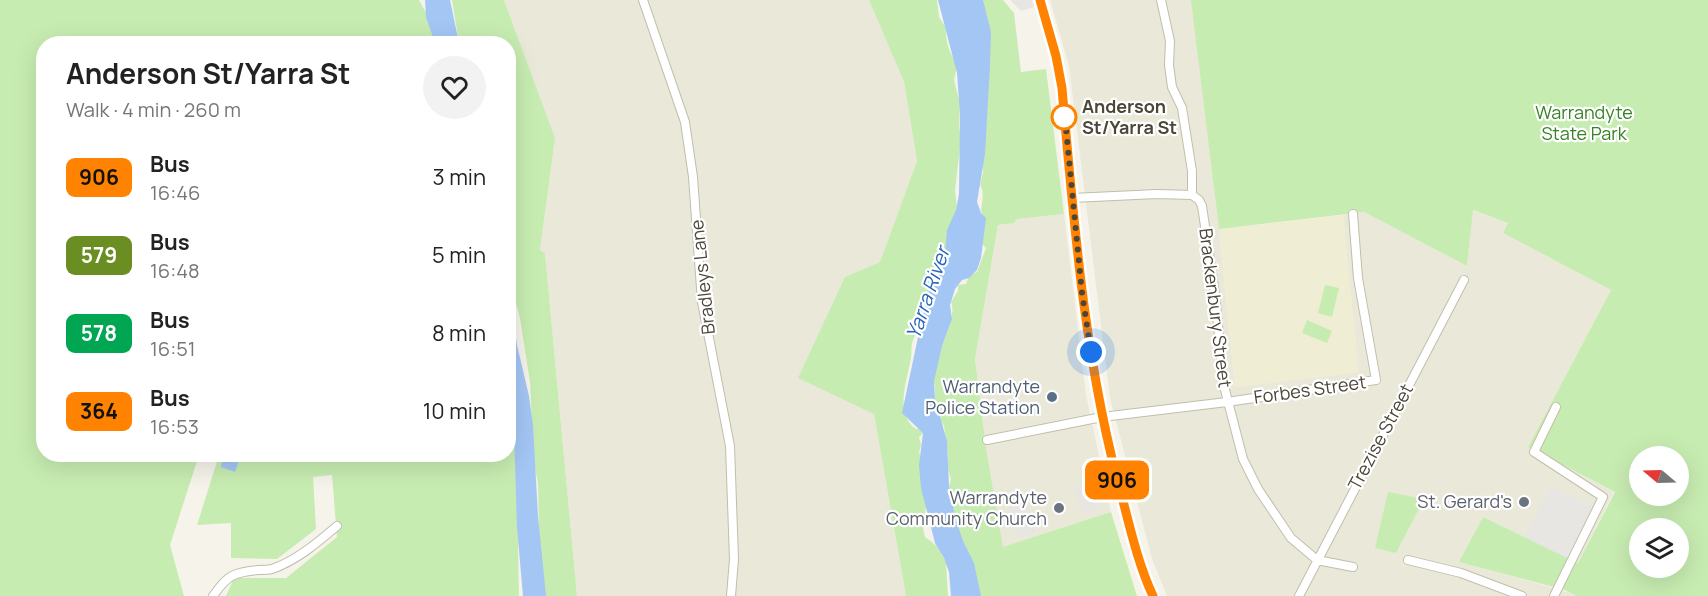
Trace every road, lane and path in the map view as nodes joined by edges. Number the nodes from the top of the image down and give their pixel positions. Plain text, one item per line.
1 (643, 0) edge
2 (1040, 0) edge
3 (1161, 0) edge
4 (1192, 195) junction
5 (1072, 198) junction
6 (1353, 214) dead end
7 (1464, 280) dead end
8 (1247, 399) junction
9 (1227, 402) junction
10 (1556, 407) dead end
11 (1102, 417) junction
12 (1232, 422) junction
13 (987, 440) dead end
14 (337, 526) dead end
15 (1317, 560) junction
16 (1408, 560) dead end
17 (1353, 567) dead end
18 (213, 596) edge
19 (731, 596) edge
20 (1153, 596) edge
21 (1299, 596) edge
22 (1522, 596) edge
23 (1554, 596) edge

1 - 19 street, Bradleys Lane
2 - 5 main road
3 - 4 street, Brackenbury Street
4 - 5 street
4 - 9 street, Brackenbury Street
5 - 11 main road
6 - 8 street, Forbes Street
7 - 15 street, Trezise Street
8 - 9 street, Forbes Street
8 - 12 street
9 - 11 street, Forbes Street
9 - 12 street, Brackenbury Street
10 - 23 street
11 - 13 street, Forbes Street
11 - 20 main road
12 - 15 street, Brackenbury Street
14 - 18 street
15 - 17 street, Brackenbury Street
15 - 21 street, Trezise Street
16 - 22 street

